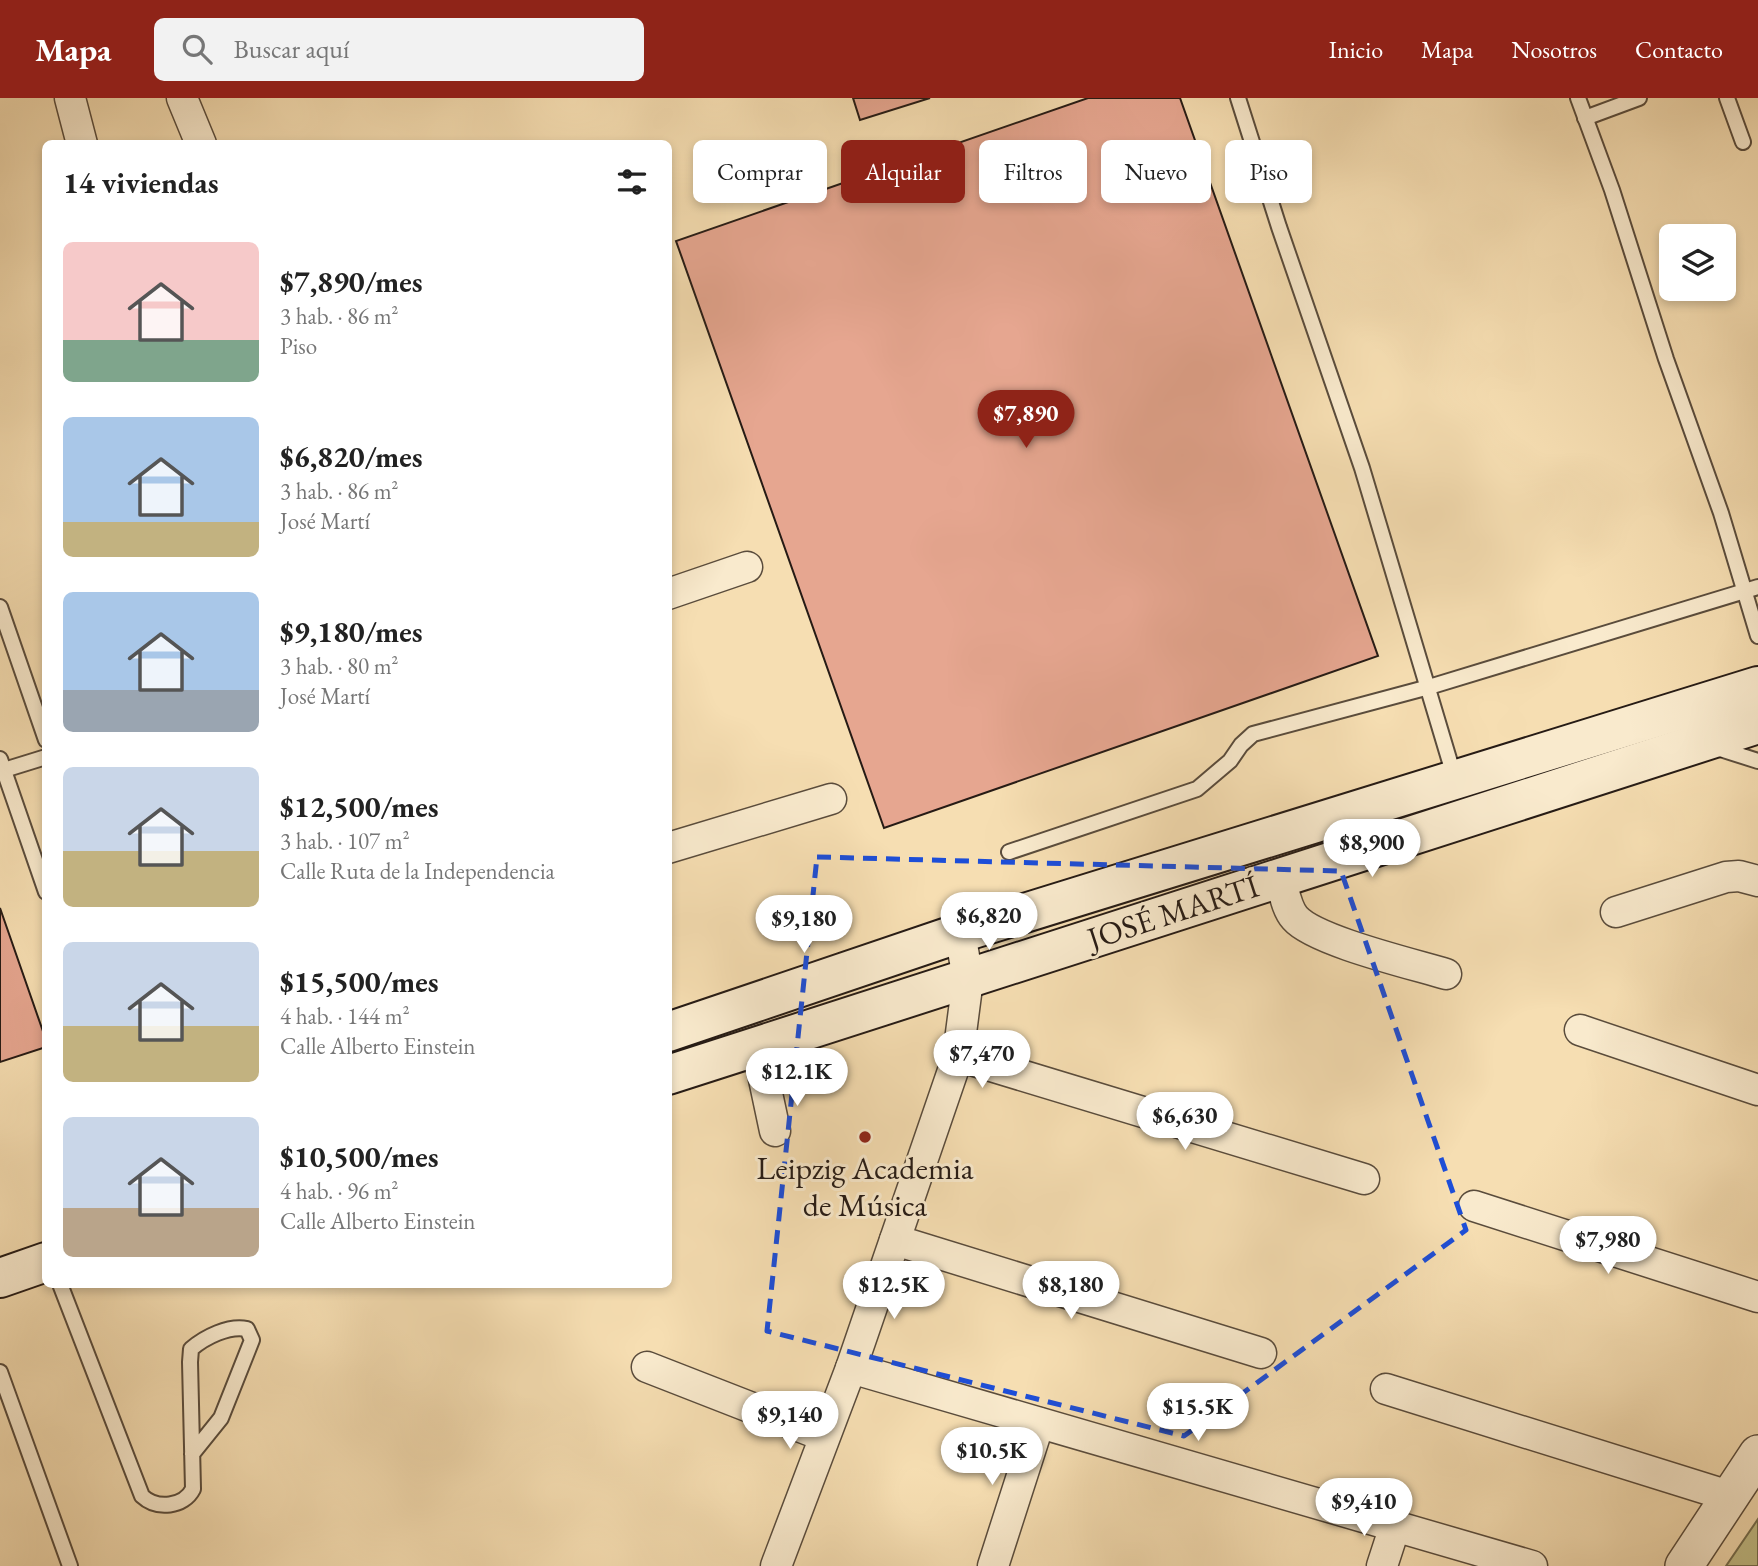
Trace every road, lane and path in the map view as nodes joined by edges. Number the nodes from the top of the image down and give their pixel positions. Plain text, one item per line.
1 (70, 98) edge
2 (182, 98) edge
3 (1238, 98) edge
4 (1578, 98) edge
5 (1639, 98) edge
6 (1727, 98) edge
7 (1585, 118) junction
8 (81, 140) edge
9 (199, 140) edge
10 (1743, 142) dead end
11 (747, 567) dead end
12 (1751, 589) edge
13 (672, 593) edge
14 (0, 607) edge
15 (1758, 636) edge
16 (1758, 686) edge
17 (1429, 687) junction
18 (1758, 724) edge
19 (42, 728) edge
20 (1702, 743) junction
21 (42, 758) edge
22 (1758, 761) edge
23 (2, 765) edge
24 (1462, 798) junction
25 (831, 799) dead end
26 (672, 847) edge
27 (1009, 852) dead end
28 (1280, 878) junction
29 (42, 880) edge
30 (1758, 881) edge
31 (1616, 912) dead end
32 (960, 933) junction
33 (1446, 974) dead end
34 (968, 979) junction
35 (1580, 1030) dead end
36 (672, 1031) edge
37 (757, 1046) junction
38 (958, 1056) junction
39 (672, 1073) edge
40 (1758, 1090) edge
41 (775, 1131) dead end
42 (1364, 1179) dead end
43 (1474, 1206) dead end
44 (895, 1240) junction
45 (42, 1263) edge
46 (0, 1278) edge
47 (62, 1288) edge
48 (1758, 1297) edge
49 (1261, 1353) dead end
50 (647, 1367) dead end
51 (851, 1368) junction
52 (0, 1372) edge
53 (1386, 1389) dead end
54 (1038, 1423) junction
55 (824, 1436) junction
56 (192, 1454) junction
57 (1758, 1454) edge
58 (1729, 1496) junction
59 (1395, 1526) junction
60 (70, 1566) edge
61 (776, 1566) edge
62 (993, 1566) edge
63 (1382, 1566) edge
64 (1532, 1566) edge
65 (1684, 1566) edge

1 - 8 street
2 - 9 street
3 - 17 lane
4 - 7 lane
5 - 7 lane
6 - 10 lane
7 - 12 lane
11 - 13 street
12 - 15 lane
12 - 17 lane
14 - 19 lane
16 - 24 main road, JOSÉ MARTÍ
17 - 24 lane
17 - 27 lane
18 - 20 main road, JOSÉ MARTÍ
20 - 22 lane
20 - 24 main road, JOSÉ MARTÍ
21 - 23 lane
23 - 29 lane
24 - 28 main road, JOSÉ MARTÍ
24 - 32 main road, JOSÉ MARTÍ
25 - 26 street
28 - 33 street
28 - 34 main road, JOSÉ MARTÍ
30 - 31 street
32 - 34 street
32 - 36 main road, JOSÉ MARTÍ
34 - 37 main road, JOSÉ MARTÍ
34 - 38 street
35 - 40 street
37 - 39 main road, JOSÉ MARTÍ
37 - 41 street
38 - 42 street
38 - 44 street
43 - 48 street
44 - 49 street
44 - 51 street
45 - 46 main road
47 - 56 lane
50 - 55 street
51 - 54 street
51 - 55 street
52 - 60 lane
53 - 58 street
54 - 59 street
54 - 62 street
55 - 61 street
56 - 56 lane
57 - 58 street
58 - 65 street
59 - 63 street
59 - 64 street

